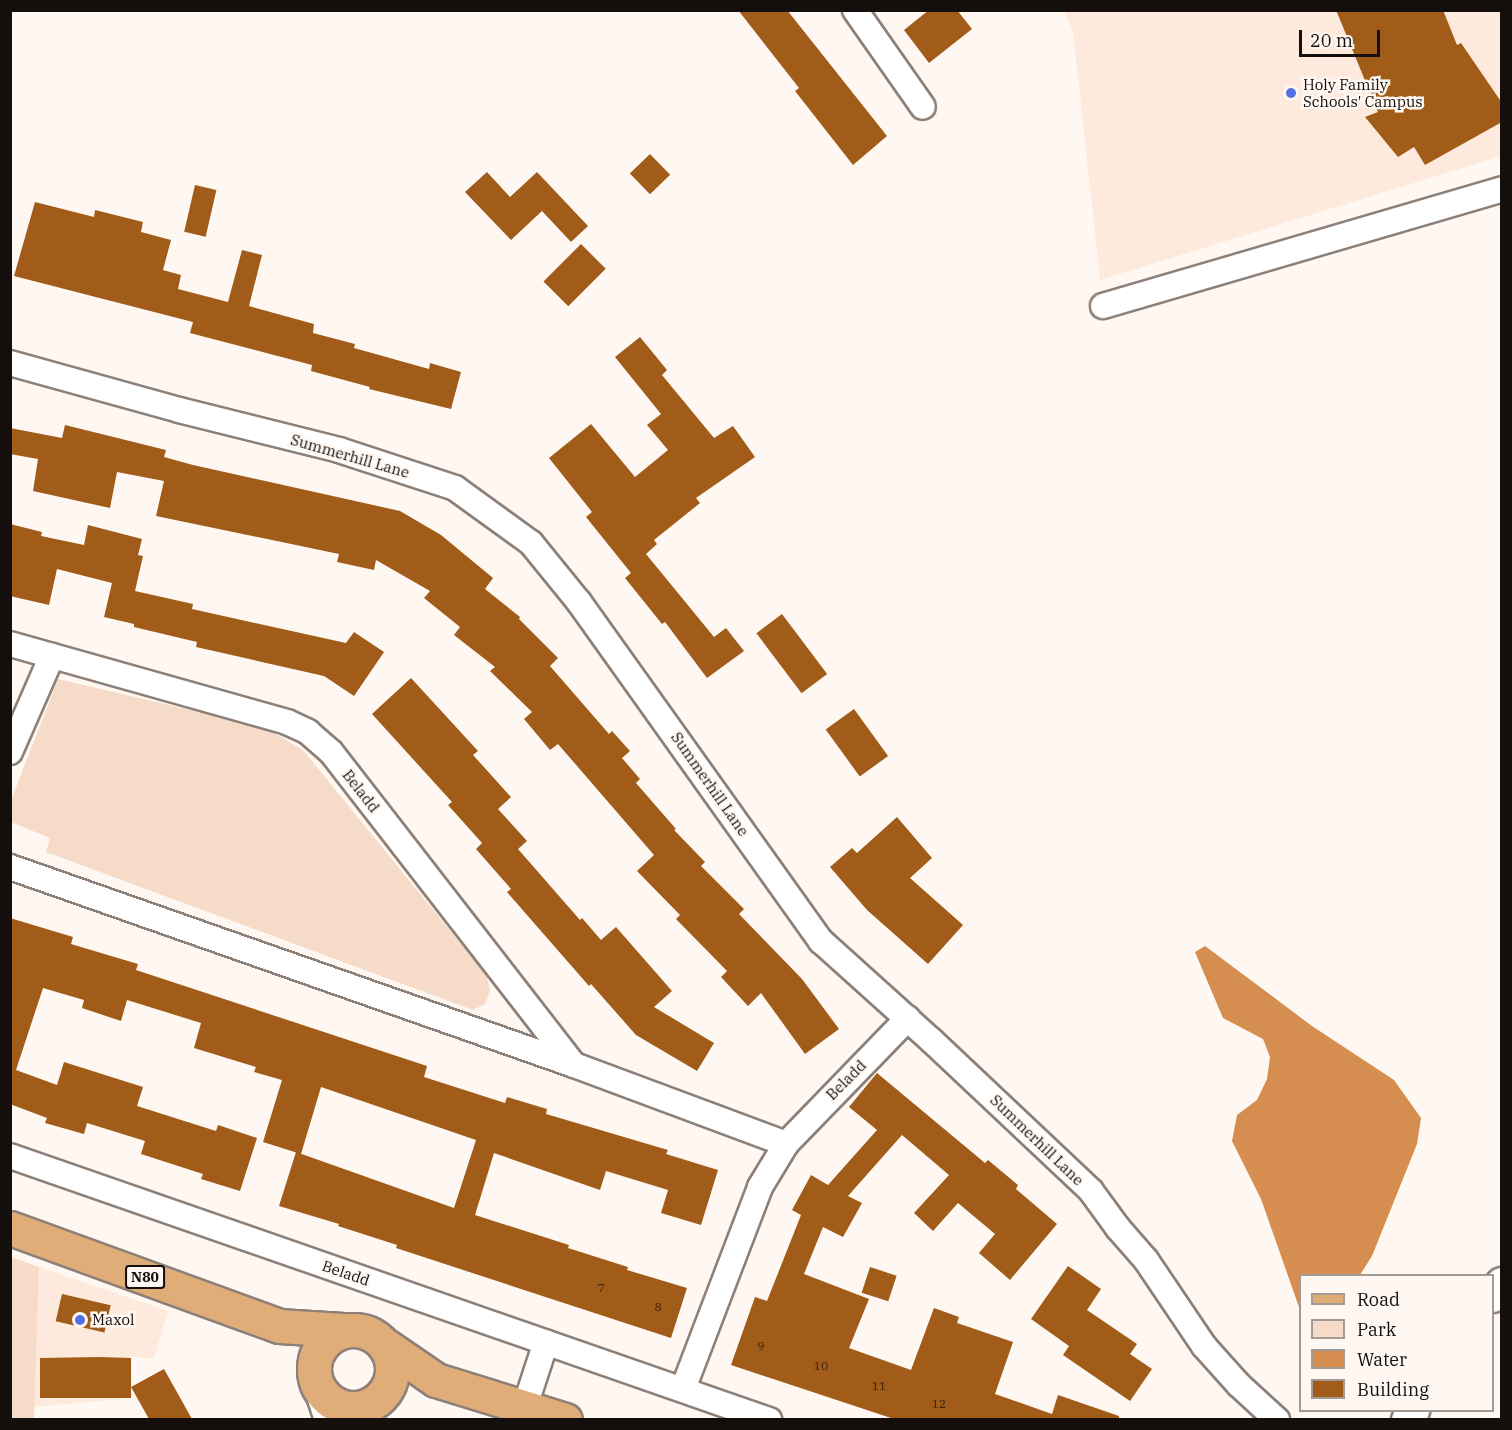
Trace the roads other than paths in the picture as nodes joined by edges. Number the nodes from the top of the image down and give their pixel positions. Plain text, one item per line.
1 (855, 10) edge
2 (922, 107) dead end
3 (1502, 189) edge
4 (1102, 306) dead end
5 (10, 363) edge
6 (10, 644) edge
7 (52, 656) junction
8 (10, 752) edge
9 (10, 867) edge
10 (908, 1018) junction
11 (574, 1065) junction
12 (786, 1144) junction
13 (10, 1156) edge
14 (10, 1228) edge
15 (279, 1326) junction
16 (343, 1330) junction
17 (546, 1342) junction
18 (385, 1345) junction
19 (436, 1380) junction
20 (683, 1389) junction
21 (337, 1400) edge
22 (525, 1406) junction
23 (565, 1419) edge
24 (769, 1419) edge
25 (1277, 1419) edge

1 - 2 street
3 - 4 street
5 - 10 street, Summerhill Lane
6 - 7 street, Beladd
7 - 8 street
7 - 11 street, Beladd
9 - 11 street
10 - 12 street, Beladd
10 - 25 street, Summerhill Lane
11 - 12 street
12 - 20 street, Beladd
13 - 17 street, Beladd
14 - 15 main road, N80
15 - 16 main road, N80
15 - 21 main road, N80
16 - 18 main road, N80
16 - 21 main road
17 - 20 street, Beladd
17 - 22 street
18 - 19 main road, N80
18 - 21 main road
19 - 21 main road
19 - 22 main road, N80
20 - 24 street, Beladd
22 - 23 main road, N80

